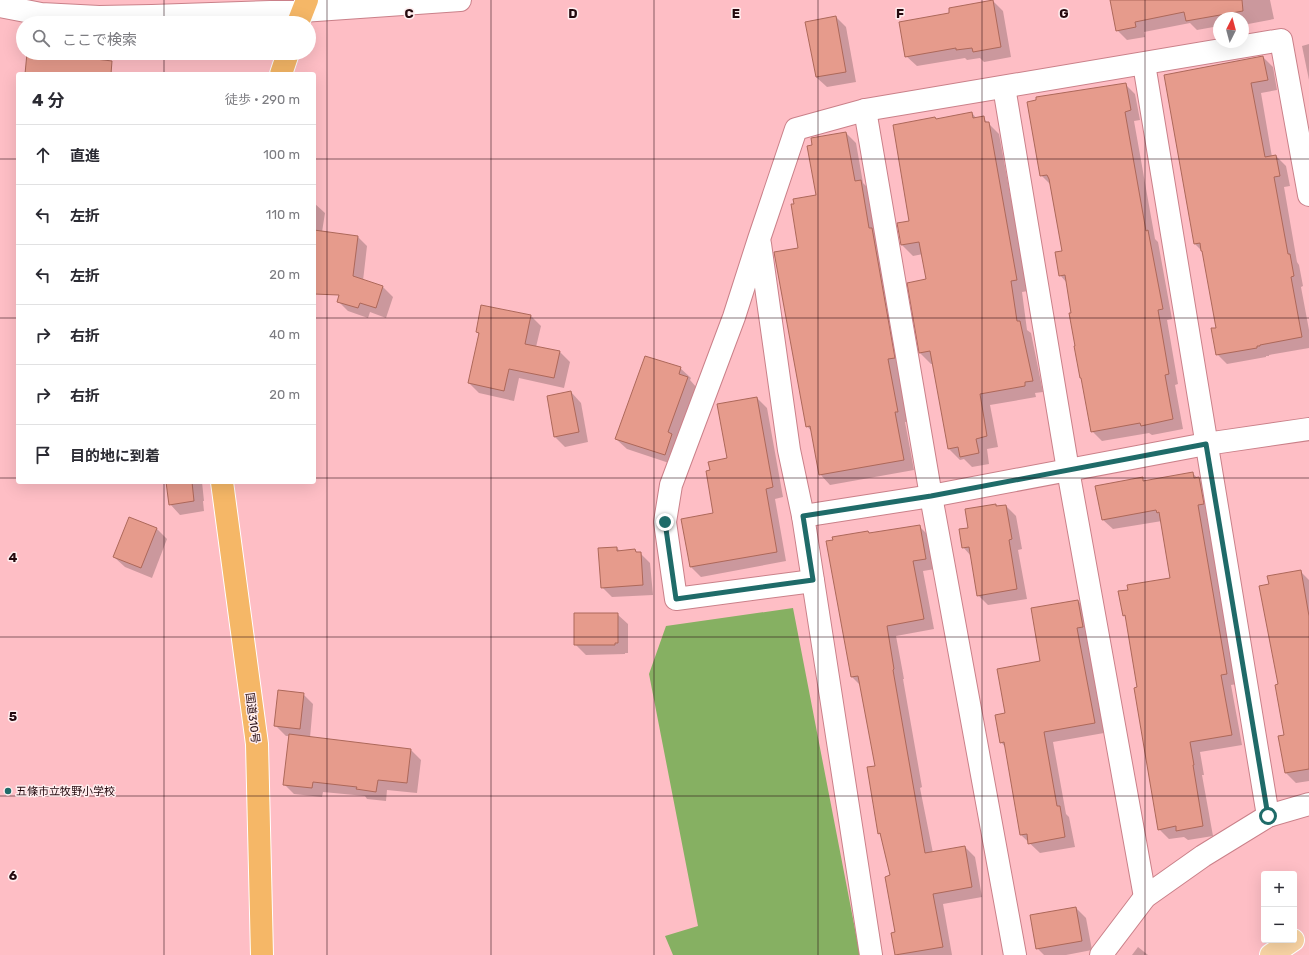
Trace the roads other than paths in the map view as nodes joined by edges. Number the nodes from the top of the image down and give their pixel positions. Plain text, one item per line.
1 (460, 0) edge
2 (0, 6) edge
3 (302, 11) edge
4 (80, 16) edge
5 (144, 16) edge
6 (286, 60) edge
7 (1144, 64) junction
8 (282, 72) edge
9 (1004, 87) junction
10 (865, 110) junction
11 (1309, 195) edge
12 (759, 239) junction
13 (1309, 429) edge
14 (1206, 444) junction
15 (1068, 470) junction
16 (222, 484) edge
17 (931, 496) junction
18 (803, 516) junction
19 (813, 580) junction
20 (1309, 804) edge
21 (1268, 816) junction
22 (1145, 897) junction
23 (1309, 933) edge
24 (1297, 939) edge
25 (1289, 943) edge
26 (262, 955) edge
27 (871, 955) edge
28 (1015, 955) edge
29 (1101, 955) edge
30 (1271, 955) edge

1 - 3 street
2 - 4 street
3 - 5 street
6 - 8 highway
7 - 9 street
7 - 11 street
7 - 14 street
9 - 10 street
9 - 15 street
10 - 12 street
10 - 17 street
12 - 18 street
12 - 19 street
13 - 14 street
14 - 15 street
14 - 21 street
15 - 17 street
15 - 22 street
16 - 26 highway, 国道310号
17 - 18 street
17 - 28 street
18 - 19 street
19 - 27 street
20 - 21 street
21 - 22 street
22 - 29 street
23 - 24 main road
25 - 30 main road

